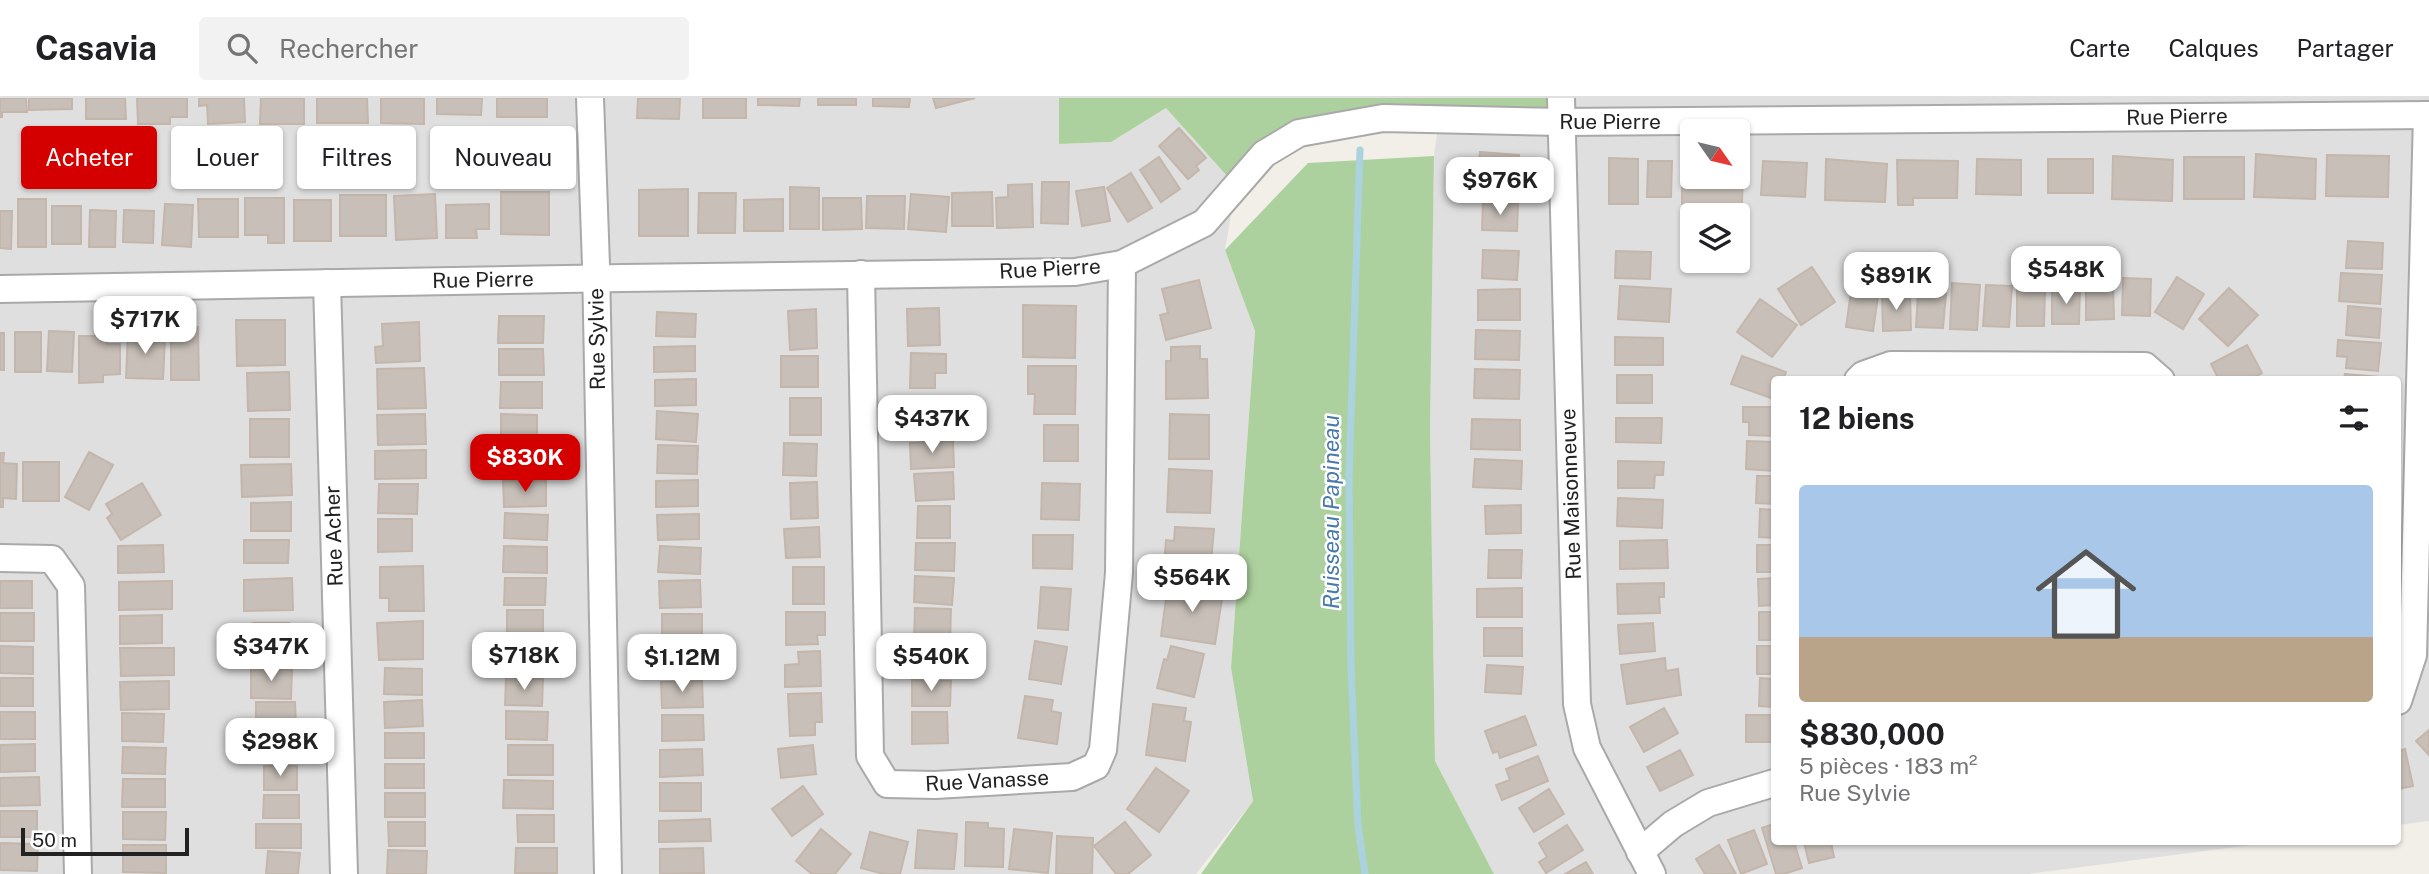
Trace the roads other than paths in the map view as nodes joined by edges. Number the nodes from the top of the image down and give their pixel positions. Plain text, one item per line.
1 (590, 98) edge
2 (1561, 110) edge
3 (2428, 115) edge
4 (1122, 264) junction
5 (861, 274) junction
6 (596, 278) junction
7 (327, 283) junction
8 (0, 289) edge
9 (2096, 372) edge
10 (1862, 376) edge
11 (2156, 376) edge
12 (0, 558) edge
13 (2401, 692) edge
14 (1771, 784) edge
15 (1646, 863) edge
16 (78, 874) edge
17 (344, 874) edge
18 (608, 874) edge

1 - 6 street, Rue Sylvie
2 - 3 street, Rue Pierre
2 - 4 street, Rue Pierre
2 - 15 street, Rue Maisonneuve
3 - 13 street
4 - 5 street, Rue Pierre
4 - 5 street, Rue Vanasse
5 - 6 street, Rue Pierre
6 - 7 street, Rue Pierre
6 - 18 street, Rue Sylvie
7 - 8 street, Rue Pierre
7 - 17 street, Rue Acher
9 - 10 street
9 - 11 street
12 - 16 street
14 - 15 street

